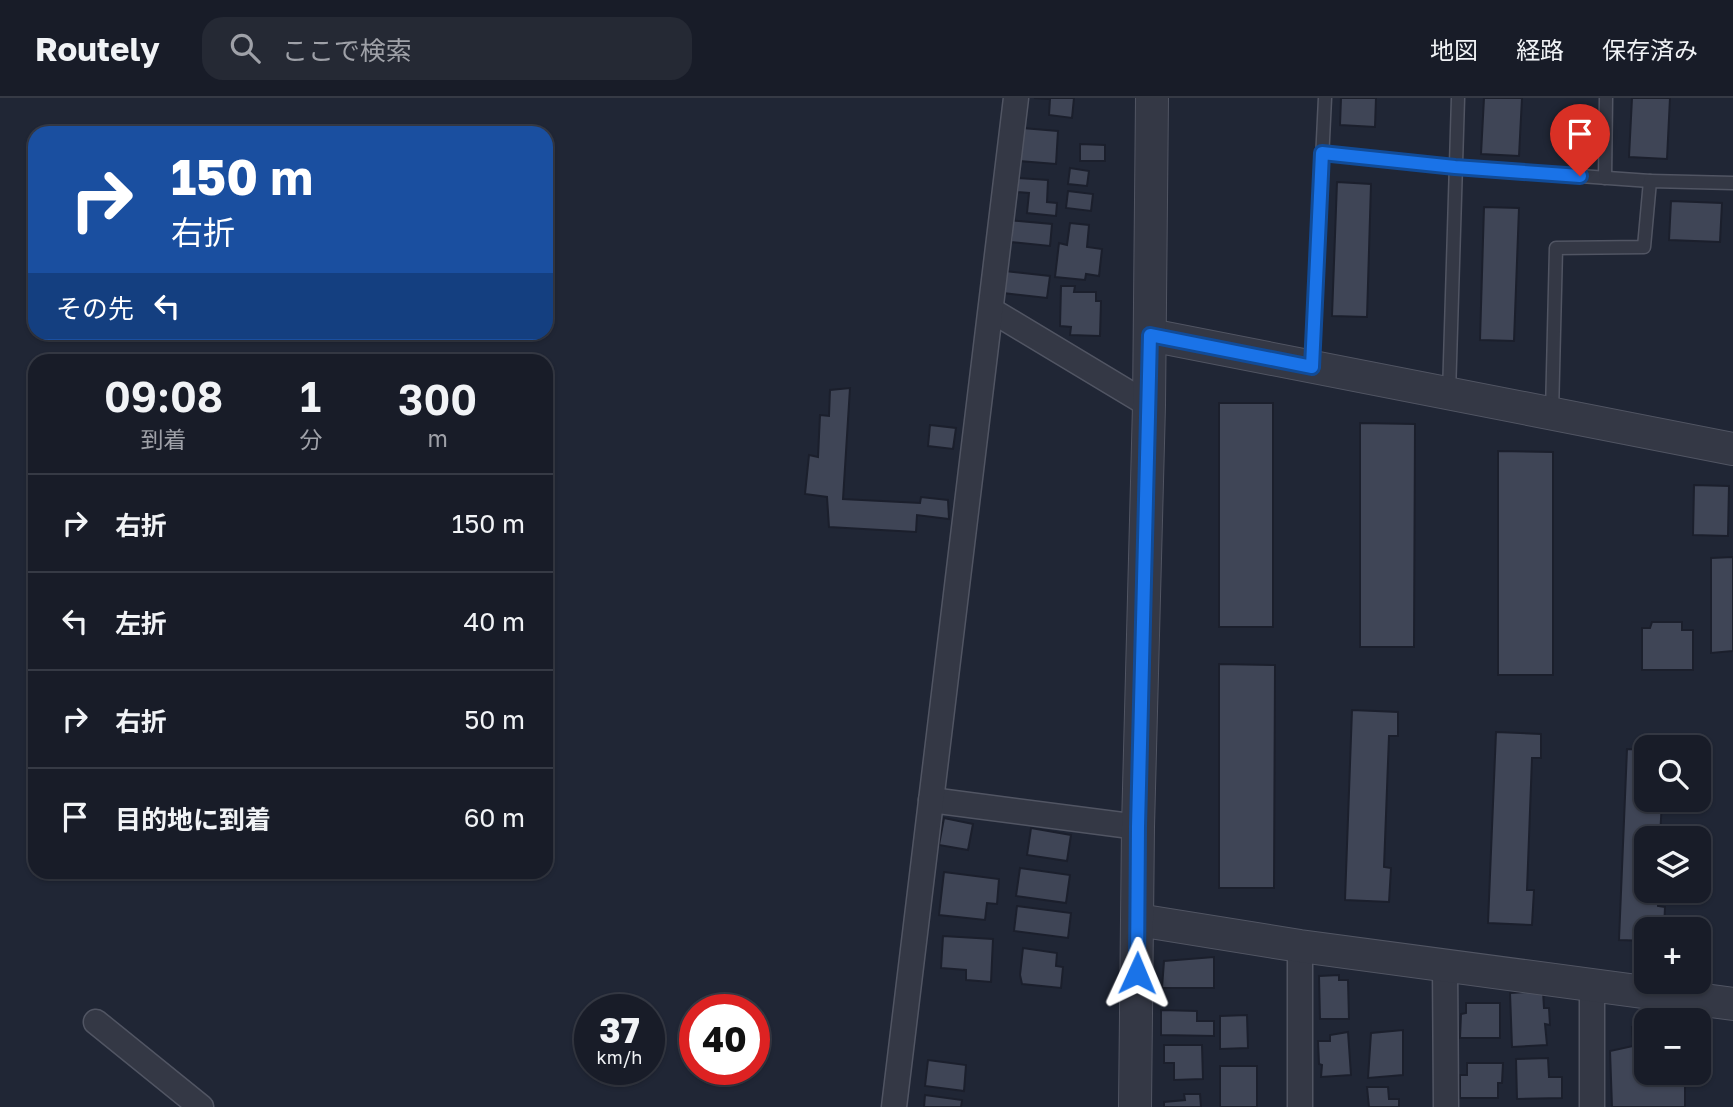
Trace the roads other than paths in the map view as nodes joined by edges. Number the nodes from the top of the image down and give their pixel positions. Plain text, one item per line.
1 (1016, 98) edge
2 (1152, 98) edge
3 (1325, 98) edge
4 (1458, 98) edge
5 (1606, 98) edge
6 (1322, 153) junction
7 (1455, 167) junction
8 (1605, 178) junction
9 (1650, 181) junction
10 (1733, 183) edge
11 (991, 310) junction
12 (1150, 335) junction
13 (1312, 367) junction
14 (1449, 394) junction
15 (1149, 405) junction
16 (1552, 414) junction
17 (1733, 449) edge
18 (931, 800) junction
19 (1138, 827) junction
20 (1138, 920) junction
21 (1300, 946) junction
22 (1445, 965) junction
23 (1592, 984) junction
24 (1733, 1004) edge
25 (96, 1022) dead end
26 (201, 1107) edge
27 (894, 1107) edge
28 (1135, 1107) edge
29 (1300, 1107) edge
30 (1446, 1107) edge
31 (1592, 1107) edge

1 - 11 street
2 - 12 street
3 - 6 lane
4 - 7 lane
5 - 8 lane
6 - 7 lane
6 - 13 lane
7 - 8 lane
7 - 14 lane
8 - 9 lane
9 - 10 lane
9 - 16 lane
11 - 15 street
11 - 18 street
12 - 13 street
12 - 15 street
13 - 14 street
14 - 16 street
15 - 19 street
16 - 17 street
18 - 19 street
18 - 27 street
19 - 20 street
20 - 21 street
20 - 28 street
21 - 22 street
21 - 29 street
22 - 23 street
22 - 30 street
23 - 24 street
23 - 31 street
25 - 26 street

